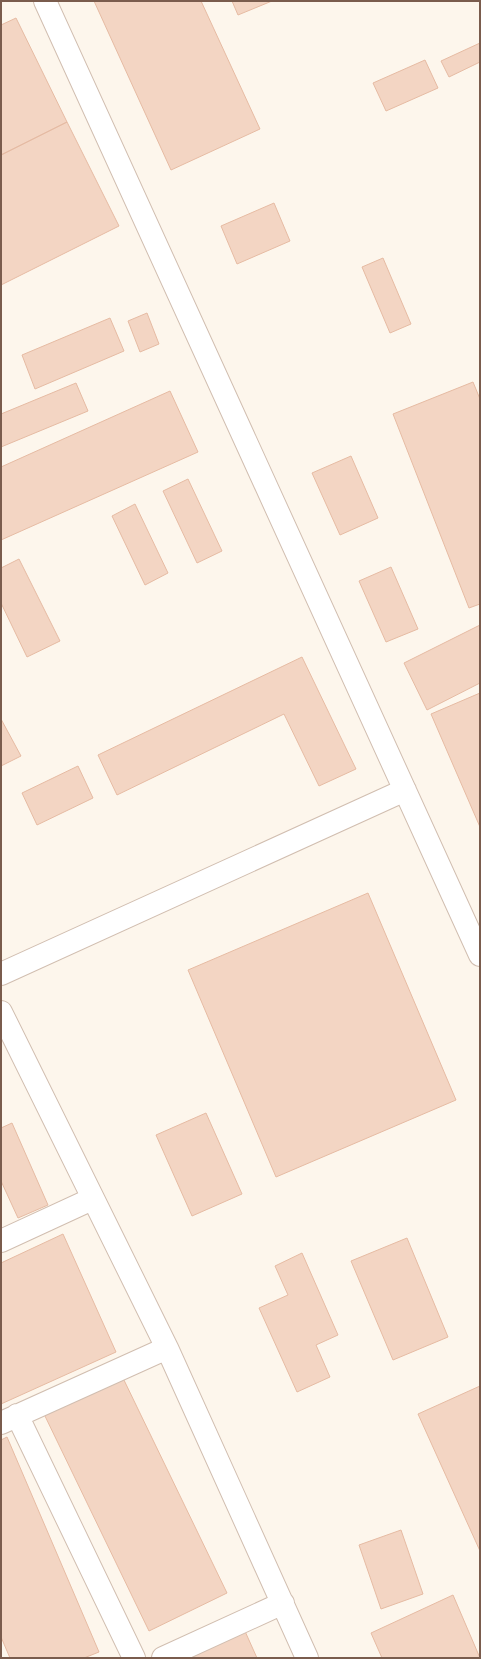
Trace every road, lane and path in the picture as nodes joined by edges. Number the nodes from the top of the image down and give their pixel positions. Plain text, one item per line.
1 (45, 1) edge
2 (405, 790) junction
3 (480, 955) edge
4 (1, 974) edge
5 (1, 1012) edge
6 (92, 1199) junction
7 (1, 1241) edge
8 (167, 1348) junction
9 (9, 1419) edge
10 (283, 1603) junction
11 (134, 1658) edge
12 (163, 1658) edge
13 (307, 1658) edge

1 - 2 street
2 - 3 street
2 - 4 street
5 - 6 street
6 - 7 street
6 - 8 street
8 - 9 street
8 - 10 street
9 - 11 street
10 - 12 street
10 - 13 street

